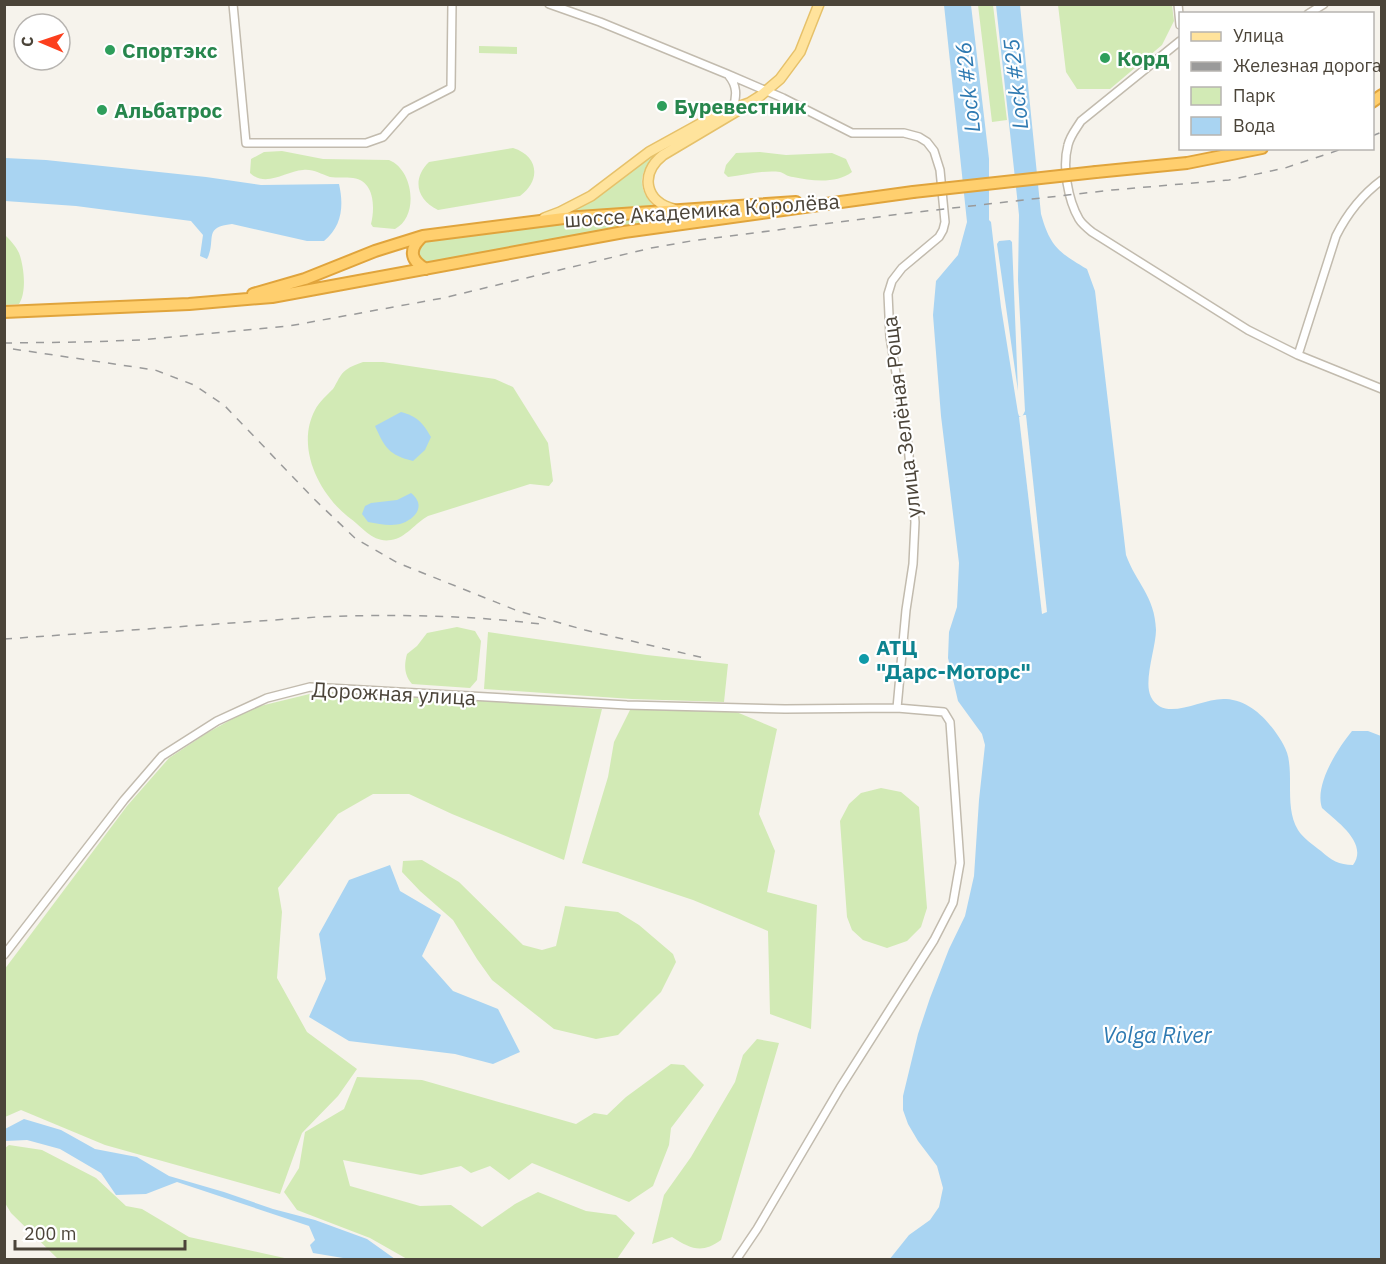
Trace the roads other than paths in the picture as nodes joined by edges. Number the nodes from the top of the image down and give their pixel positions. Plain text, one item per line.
1 (233, 4) edge
2 (452, 4) edge
3 (549, 4) edge
4 (819, 4) edge
5 (1324, 4) edge
6 (1311, 12) edge
7 (1179, 42) edge
8 (727, 74) junction
9 (766, 91) junction
10 (749, 103) junction
11 (733, 108) junction
12 (1252, 150) edge
13 (1382, 180) edge
14 (850, 200) junction
15 (680, 210) junction
16 (519, 224) junction
17 (423, 236) junction
18 (426, 268) junction
19 (211, 303) junction
20 (4, 312) edge
21 (1298, 355) junction
22 (1382, 389) edge
23 (897, 708) junction
24 (4, 955) edge
25 (736, 1260) edge

1 - 2 street
3 - 8 street
4 - 9 main road
5 - 6 street
7 - 21 street
8 - 9 street
8 - 11 street
9 - 10 main road
9 - 23 street, улица Зелёная Роща
10 - 11 main road
10 - 15 main road
11 - 16 main road
12 - 14 highway, bridge
13 - 21 street
14 - 15 highway, шоссе Академика Королёва
14 - 18 highway, шоссе Академика Королёва
15 - 16 highway, шоссе Академика Королёва
16 - 17 highway, шоссе Академика Королёва
17 - 18 highway
17 - 19 highway, шоссе Академика Королёва
18 - 19 highway, шоссе Академика Королёва
19 - 20 highway, шоссе Академика Королёва
21 - 22 street
23 - 24 street, Дорожная улица
23 - 25 street, Дорожная улица

